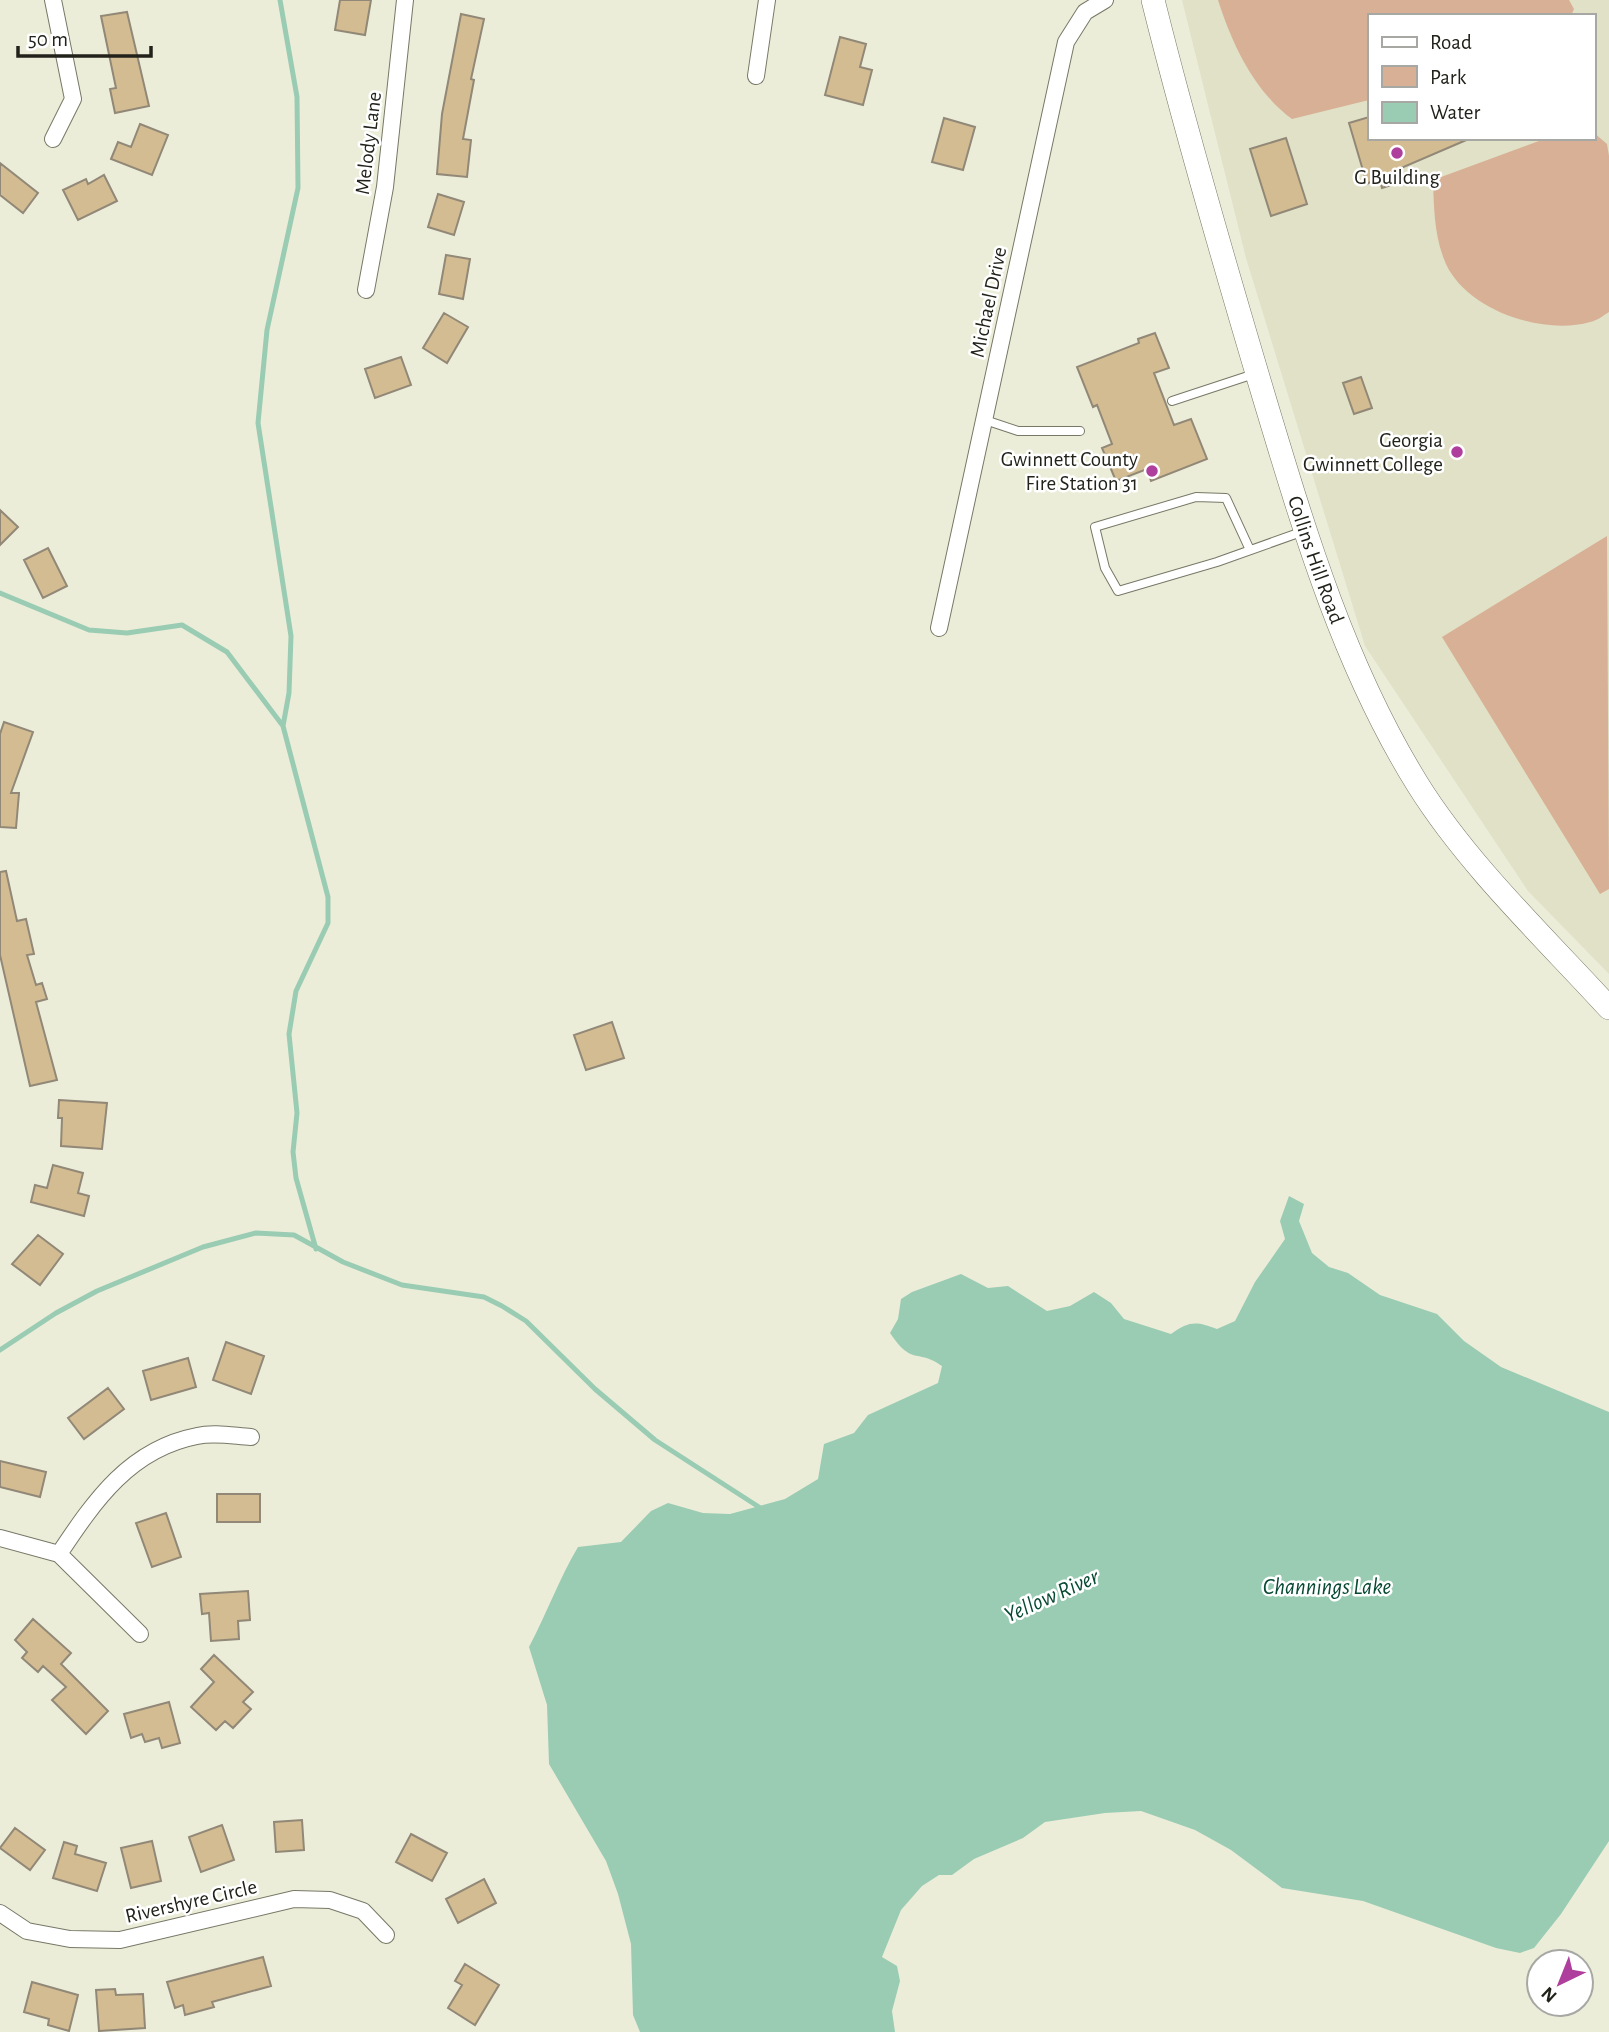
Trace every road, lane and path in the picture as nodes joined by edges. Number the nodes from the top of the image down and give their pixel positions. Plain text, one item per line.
1 (53, 0) edge
2 (405, 0) edge
3 (767, 0) edge
4 (1105, 0) edge
5 (1153, 0) edge
6 (756, 75) dead end
7 (53, 139) dead end
8 (366, 290) dead end
9 (1257, 373) junction
10 (1172, 401) dead end
11 (985, 420) junction
12 (1080, 431) dead end
13 (1304, 531) junction
14 (1251, 550) junction
15 (939, 628) dead end
16 (1609, 1008) edge
17 (251, 1437) dead end
18 (0, 1538) edge
19 (59, 1554) junction
20 (140, 1634) dead end
21 (0, 1913) edge
22 (386, 1935) dead end

1 - 7 street
2 - 8 street, Melody Lane
3 - 6 street
4 - 11 street, Michael Drive
5 - 9 street, Collins Hill Road
9 - 10 lane
9 - 13 street, Collins Hill Road
11 - 12 lane
11 - 15 street, Michael Drive
13 - 14 lane
13 - 16 street, Collins Hill Road
14 - 14 lane
17 - 19 street
18 - 19 street
19 - 20 street
21 - 22 street, Rivershyre Circle

